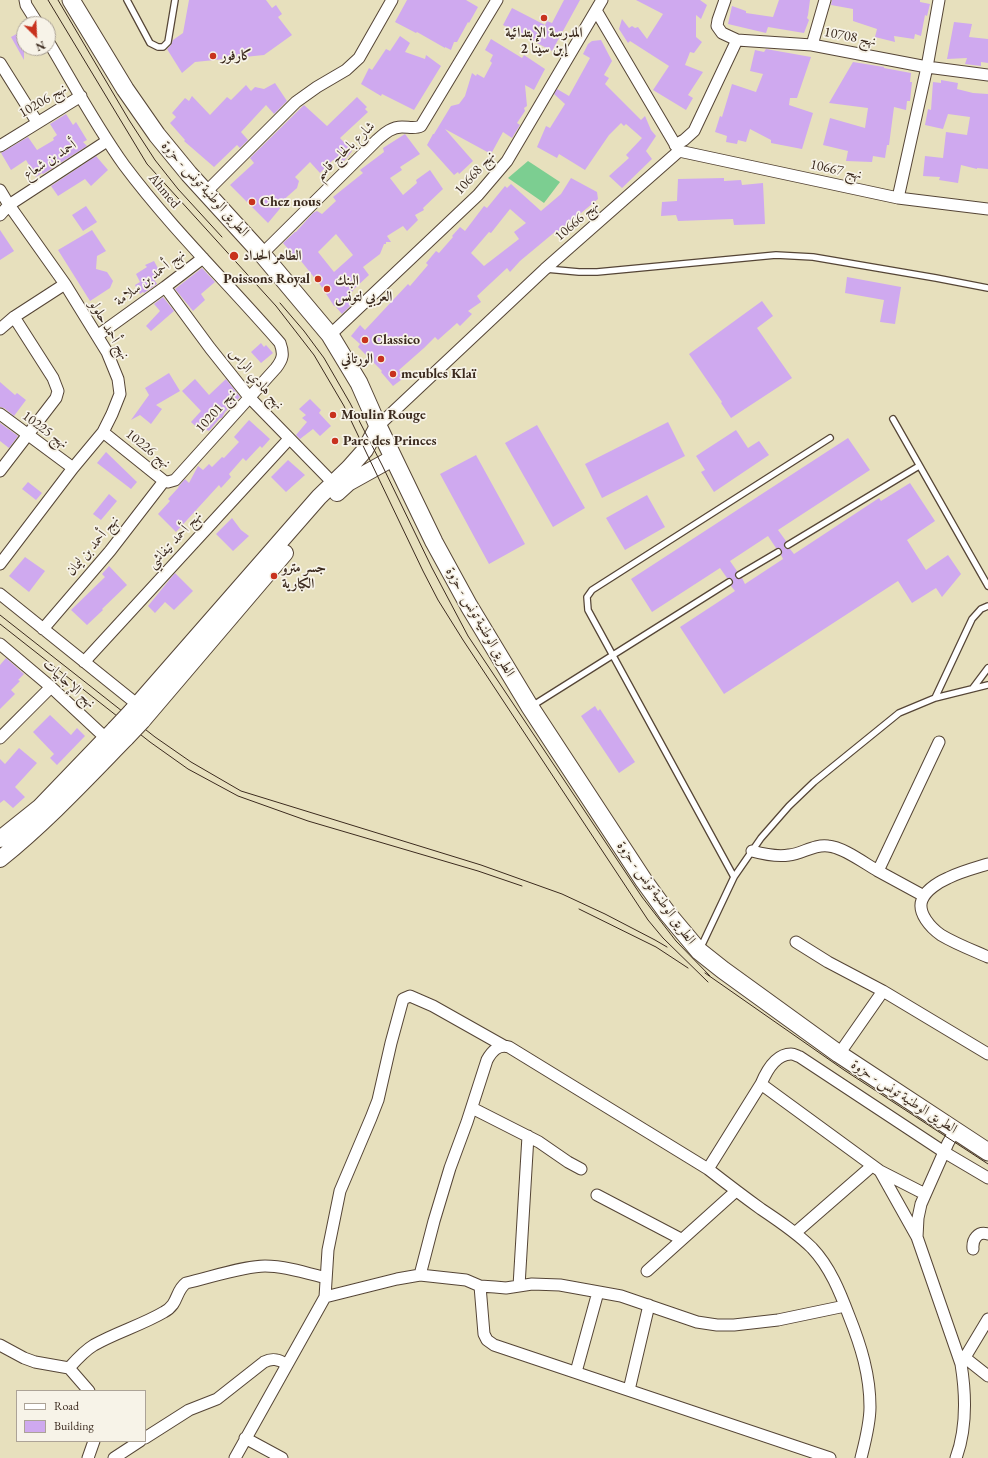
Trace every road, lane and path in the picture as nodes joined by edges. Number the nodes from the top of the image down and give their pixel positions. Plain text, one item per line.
1 (25, 0) edge
2 (72, 0) edge
3 (127, 0) edge
4 (175, 0) edge
5 (392, 0) edge
6 (497, 0) edge
7 (602, 0) edge
8 (725, 0) edge
9 (825, 0) edge
10 (939, 0) edge
11 (597, 12) junction
12 (33, 16) edge
13 (736, 40) junction
14 (812, 45) junction
15 (56, 55) edge
16 (0, 64) edge
17 (927, 67) junction
18 (988, 75) edge
19 (81, 96) junction
20 (37, 122) junction
21 (107, 141) junction
22 (0, 146) edge
23 (677, 148) junction
24 (0, 190) edge
25 (206, 192) junction
26 (898, 198) junction
27 (9, 205) junction
28 (988, 210) edge
29 (0, 214) edge
30 (262, 254) junction
31 (202, 258) junction
32 (545, 269) junction
33 (65, 284) junction
34 (165, 287) junction
35 (988, 288) edge
36 (14, 317) junction
37 (0, 329) edge
38 (330, 335) junction
39 (97, 336) junction
40 (280, 343) joint
41 (249, 397) junction
42 (0, 414) edge
43 (893, 419) dead end
44 (378, 426) junction
45 (103, 432) junction
46 (28, 436) junction
47 (289, 438) junction
48 (830, 438) dead end
49 (393, 458) junction
50 (192, 460) joint
51 (919, 466) junction
52 (73, 468) junction
53 (0, 471) edge
54 (164, 481) junction
55 (333, 482) junction
56 (788, 545) dead end
57 (778, 552) dead end
58 (0, 564) edge
59 (740, 575) dead end
60 (729, 582) dead end
61 (988, 586) edge
62 (0, 594) edge
63 (988, 606) edge
64 (43, 629) junction
65 (2, 648) edge
66 (613, 655) junction
67 (84, 662) junction
68 (988, 668) edge
69 (988, 685) edge
70 (51, 687) junction
71 (973, 688) junction
72 (935, 698) junction
73 (530, 707) junction
74 (140, 713) junction
75 (0, 738) edge
76 (116, 738) junction
77 (938, 742) dead end
78 (0, 839) edge
79 (752, 852) junction
80 (0, 858) edge
81 (988, 864) edge
82 (878, 871) junction
83 (734, 877) junction
84 (924, 896) junction
85 (796, 942) dead end
86 (699, 951) junction
87 (988, 957) edge
88 (883, 991) junction
89 (504, 1046) junction
90 (839, 1054) junction
91 (988, 1054) edge
92 (761, 1084) junction
93 (472, 1108) junction
94 (955, 1131) junction
95 (528, 1136) junction
96 (944, 1152) junction
97 (988, 1152) edge
98 (876, 1168) junction
99 (581, 1169) dead end
100 (708, 1169) junction
101 (988, 1178) edge
102 (736, 1191) junction
103 (925, 1194) junction
104 (597, 1195) dead end
105 (795, 1233) junction
106 (988, 1234) edge
107 (917, 1237) junction
108 (681, 1239) junction
109 (973, 1249) dead end
110 (647, 1270) dead end
111 (420, 1275) junction
112 (326, 1278) junction
113 (480, 1286) junction
114 (519, 1286) junction
115 (598, 1292) junction
116 (324, 1297) junction
117 (649, 1306) junction
118 (845, 1306) junction
119 (988, 1319) edge
120 (0, 1345) edge
121 (963, 1361) junction
122 (286, 1364) junction
123 (69, 1368) junction
124 (576, 1372) junction
125 (988, 1376) edge
126 (87, 1390) edge
127 (629, 1390) junction
128 (146, 1437) edge
129 (246, 1438) junction
130 (94, 1442) edge
131 (138, 1442) edge
132 (88, 1458) edge
133 (114, 1458) edge
134 (235, 1458) edge
135 (282, 1458) edge
136 (830, 1458) edge
137 (861, 1458) edge
138 (956, 1458) edge

1 - 12 street
2 - 25 main road, الطريق الوطنية تونس - حزوة
3 - 4 lane
5 - 25 street
6 - 30 street, شارع بالحاج قاسم
7 - 11 street, نهج 10668
8 - 13 street, نهج 10708
9 - 14 street
10 - 17 street
11 - 23 street
11 - 38 street, نهج 10668
13 - 14 street, نهج 10708
13 - 23 street
14 - 17 street, نهج 10708
15 - 19 street, Ahmed
16 - 20 street
17 - 18 street, نهج 10708
17 - 26 street
19 - 20 street, نهج 10206
19 - 21 street, Ahmed
20 - 22 street, نهج 10206
21 - 27 street, أحمد بن شعاع
21 - 31 street, Ahmed
23 - 26 street, نهج 10667
23 - 32 street, نهج 10666
24 - 27 street, نهج أحمد حلولو
25 - 30 main road, الطريق الوطنية تونس - حزوة
26 - 28 street, نهج 10667
27 - 29 street, أحمد بن شعاع
27 - 33 street, نهج أحمد حلولو
30 - 38 main road, الطريق الوطنية تونس - حزوة
31 - 34 street, نهج أحمد بن سلامة
31 - 40 street, Ahmed
32 - 35 lane
32 - 44 street, نهج 10666
33 - 36 street
33 - 39 street, نهج أحمد حلولو
34 - 39 street, نهج أحمد بن سلامة
34 - 41 street, نهج هادي الراس
36 - 37 street
36 - 46 street
38 - 44 main road, الطريق الوطنية تونس - حزوة
39 - 45 street, نهج أحمد حلولو
40 - 41 street, نهج 10201
41 - 47 street, نهج هادي الراس
41 - 50 street, نهج 10201
42 - 46 street, نهج 10225
43 - 51 lane
44 - 49 main road, الطريق الوطنية تونس - حزوة
44 - 55 main road
45 - 52 street, نهج أحمد حلولو
45 - 54 street, نهج 10226
46 - 52 street, نهج 10225
46 - 53 street
47 - 55 street, نهج هادي الراس
47 - 67 street, نهج أحمد تيفاشي
48 - 66 lane
49 - 73 main road, الطريق الوطنية تونس - حزوة
49 - 74 main road
50 - 54 street, نهج 10226
51 - 56 lane
51 - 61 lane
52 - 58 street, نهج أحمد حلولو
54 - 64 street, نهج أحمد بن ليمان
55 - 74 main road
57 - 59 lane
60 - 66 lane
62 - 64 street
63 - 72 lane
64 - 67 street
65 - 70 street, نهج الإجابيات
66 - 73 lane
66 - 83 lane
67 - 74 street
68 - 71 lane
69 - 71 lane
70 - 75 street
70 - 76 street, نهج الإجابيات
71 - 72 lane
72 - 79 lane
73 - 86 main road, الطريق الوطنية تونس - حزوة
74 - 76 main road, bridge
76 - 78 main road
76 - 80 main road
77 - 82 street
79 - 82 street
79 - 83 lane
81 - 84 street
82 - 84 street
83 - 86 lane
84 - 87 street
85 - 88 street
86 - 90 main road, الطريق الوطنية تونس - حزوة
88 - 90 street
88 - 91 street
89 - 93 street
89 - 100 street
89 - 112 street
90 - 94 main road, الطريق الوطنية تونس - حزوة
92 - 96 street
92 - 98 street
92 - 100 street
93 - 95 street
93 - 111 street
94 - 96 street
94 - 97 main road, الطريق الوطنية تونس - حزوة
95 - 99 street
95 - 114 street
96 - 101 street
96 - 103 street
98 - 103 street
98 - 105 street
98 - 107 street
100 - 102 street
102 - 105 street
102 - 108 street
103 - 107 street
104 - 108 street
105 - 118 street
106 - 109 street
107 - 121 street
108 - 110 street
111 - 113 street
111 - 116 street
112 - 116 street
112 - 123 street
113 - 114 street
113 - 124 street
114 - 115 street
115 - 117 street
115 - 124 street
116 - 122 street
117 - 118 street
117 - 127 street
118 - 137 street
119 - 121 street
120 - 123 street
121 - 125 street
121 - 138 street
122 - 128 street
122 - 129 street
123 - 126 street
124 - 127 street
127 - 136 street
129 - 134 street
129 - 135 street
130 - 132 street
131 - 133 street

